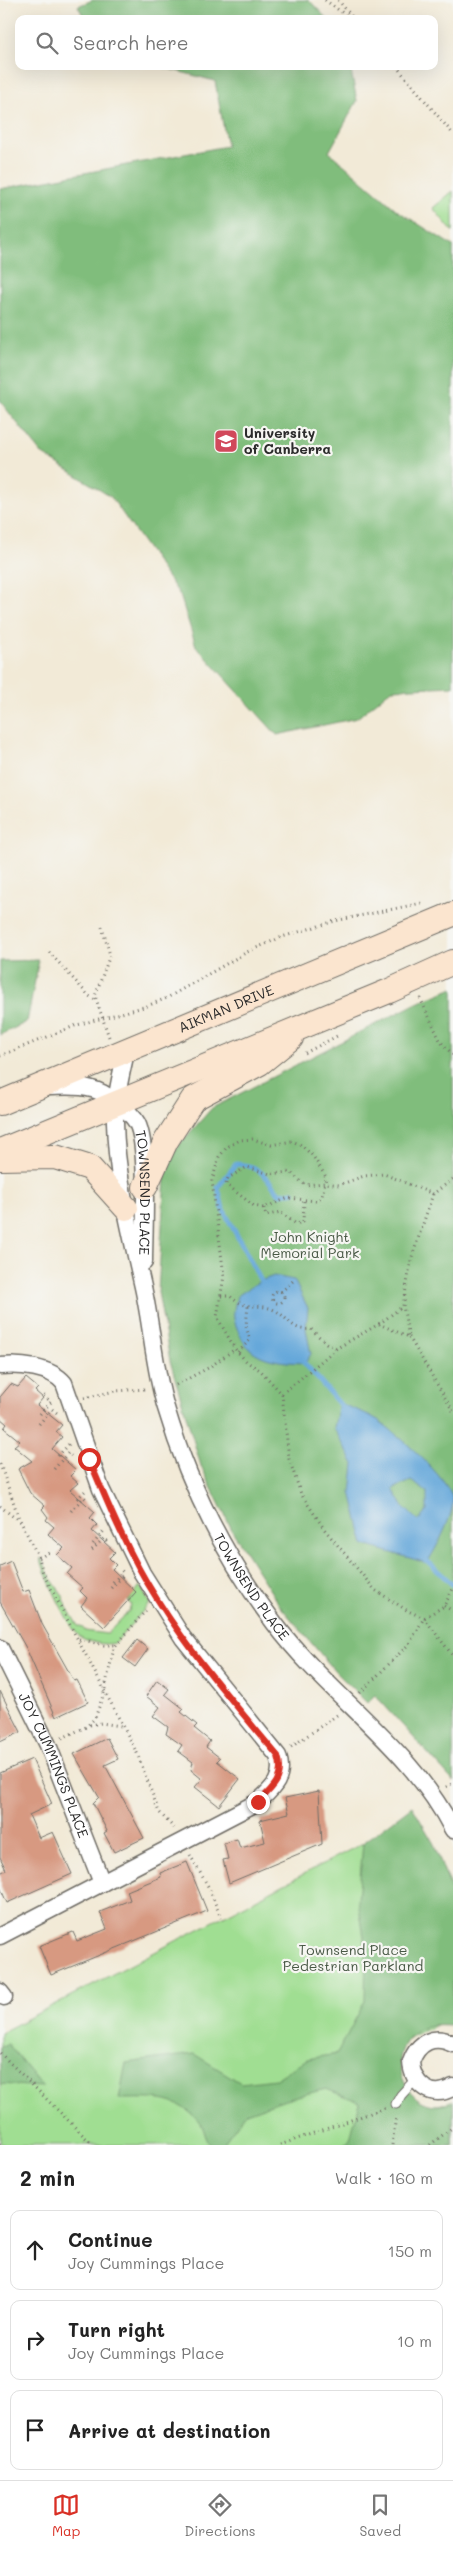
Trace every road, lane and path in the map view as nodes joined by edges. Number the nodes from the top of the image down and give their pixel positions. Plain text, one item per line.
1 (325, 0) edge
2 (338, 0) edge
3 (346, 15) edge
4 (349, 15) edge
5 (399, 70) edge
6 (453, 134) edge
7 (426, 903) dead end
8 (453, 914) edge
9 (102, 927) dead end
10 (49, 952) dead end
11 (453, 962) edge
12 (418, 993) dead end
13 (96, 1000) junction
14 (102, 1018) junction
15 (310, 1022) junction
16 (339, 1035) dead end
17 (121, 1054) junction
18 (303, 1054) dead end
19 (453, 1055) edge
20 (0, 1056) edge
21 (43, 1087) junction
22 (117, 1102) junction
23 (0, 1104) edge
24 (0, 1151) edge
25 (0, 1158) edge
26 (453, 1179) edge
27 (325, 1183) junction
28 (145, 1186) junction
29 (433, 1194) junction
30 (304, 1201) junction
31 (126, 1208) junction
32 (264, 1208) junction
33 (295, 1279) dead end
34 (144, 1291) junction
35 (281, 1292) junction
36 (221, 1296) junction
37 (275, 1303) junction
38 (248, 1306) junction
39 (403, 1306) junction
40 (272, 1309) junction
41 (379, 1324) junction
42 (409, 1338) junction
43 (337, 1348) junction
44 (238, 1352) junction
45 (0, 1366) edge
46 (41, 1393) dead end
47 (282, 1394) junction
48 (453, 1411) edge
49 (40, 1414) dead end
50 (60, 1415) dead end
51 (38, 1424) dead end
52 (66, 1438) dead end
53 (58, 1456) dead end
54 (76, 1460) dead end
55 (0, 1464) edge
56 (54, 1468) dead end
57 (92, 1504) dead end
58 (0, 1506) edge
59 (71, 1511) dead end
60 (100, 1525) dead end
61 (23, 1526) junction
62 (92, 1544) dead end
63 (112, 1545) dead end
64 (92, 1550) dead end
65 (51, 1551) dead end
66 (39, 1558) junction
67 (122, 1566) dead end
68 (127, 1580) dead end
69 (112, 1582) dead end
70 (111, 1588) dead end
71 (452, 1589) edge
72 (157, 1599) junction
73 (444, 1606) junction
74 (453, 1611) edge
75 (424, 1618) junction
76 (79, 1639) junction
77 (116, 1644) junction
78 (0, 1648) edge
79 (453, 1656) edge
80 (367, 1686) dead end
81 (104, 1693) junction
82 (339, 1714) dead end
83 (87, 1726) junction
84 (122, 1727) junction
85 (48, 1745) junction
86 (278, 1756) junction
87 (453, 1830) edge
88 (182, 1841) junction
89 (102, 1883) junction
90 (221, 1918) dead end
91 (0, 1936) edge
92 (453, 2044) edge
93 (0, 2052) edge
94 (415, 2080) junction
95 (453, 2087) edge
96 (396, 2104) junction
97 (453, 2127) edge
98 (0, 2144) edge
99 (5, 2145) edge
100 (87, 2145) edge
101 (280, 2145) edge
102 (392, 2145) edge
103 (430, 2145) edge

1 - 3 path
2 - 4 path
5 - 6 path
7 - 14 path
8 - 17 main road, AIKMAN DRIVE
9 - 13 path
10 - 13 path
11 - 15 main road
12 - 19 path
13 - 14 path
14 - 17 path
14 - 20 path
15 - 22 main road
15 - 28 main road
16 - 18 path
17 - 21 main road, AIKMAN DRIVE
17 - 22 street, TOWNSEND PLACE
21 - 22 street, TOWNSEND PLACE
21 - 23 main road, AIKMAN DRIVE
22 - 24 main road
22 - 28 street, TOWNSEND PLACE
22 - 31 street, TOWNSEND PLACE
25 - 31 main road
26 - 29 path
27 - 29 path
27 - 30 path
27 - 32 path
27 - 36 path
28 - 34 street, TOWNSEND PLACE
29 - 39 path
30 - 32 path
30 - 32 path
31 - 34 street, TOWNSEND PLACE
33 - 35 path
34 - 87 street, TOWNSEND PLACE
35 - 37 path
35 - 37 path
36 - 38 path
36 - 44 path
37 - 40 path
38 - 40 path
38 - 44 path
39 - 41 path
39 - 42 path
40 - 43 path
41 - 42 path
41 - 43 path
42 - 48 path
43 - 47 path
44 - 47 path
45 - 72 street
46 - 49 path
47 - 75 path
50 - 51 path
52 - 53 path
54 - 56 path
55 - 61 path
57 - 59 path
58 - 61 path
60 - 62 path
61 - 66 path
63 - 64 path
65 - 66 path
66 - 76 path
67 - 69 path
68 - 70 path
71 - 73 path
72 - 77 path
72 - 86 street
73 - 74 path
73 - 75 path
75 - 79 path
75 - 80 path
76 - 77 path
76 - 81 path
77 - 81 path
78 - 85 street, JOY CUMMINGS PLACE
81 - 83 path
81 - 84 path
82 - 86 path
83 - 84 path
83 - 85 path
84 - 88 path
85 - 89 street, JOY CUMMINGS PLACE
86 - 88 street
88 - 89 street
88 - 90 path
89 - 91 street
92 - 94 street
93 - 100 path
94 - 95 street
94 - 96 lane
96 - 101 path
96 - 102 path
97 - 103 path
98 - 99 path

